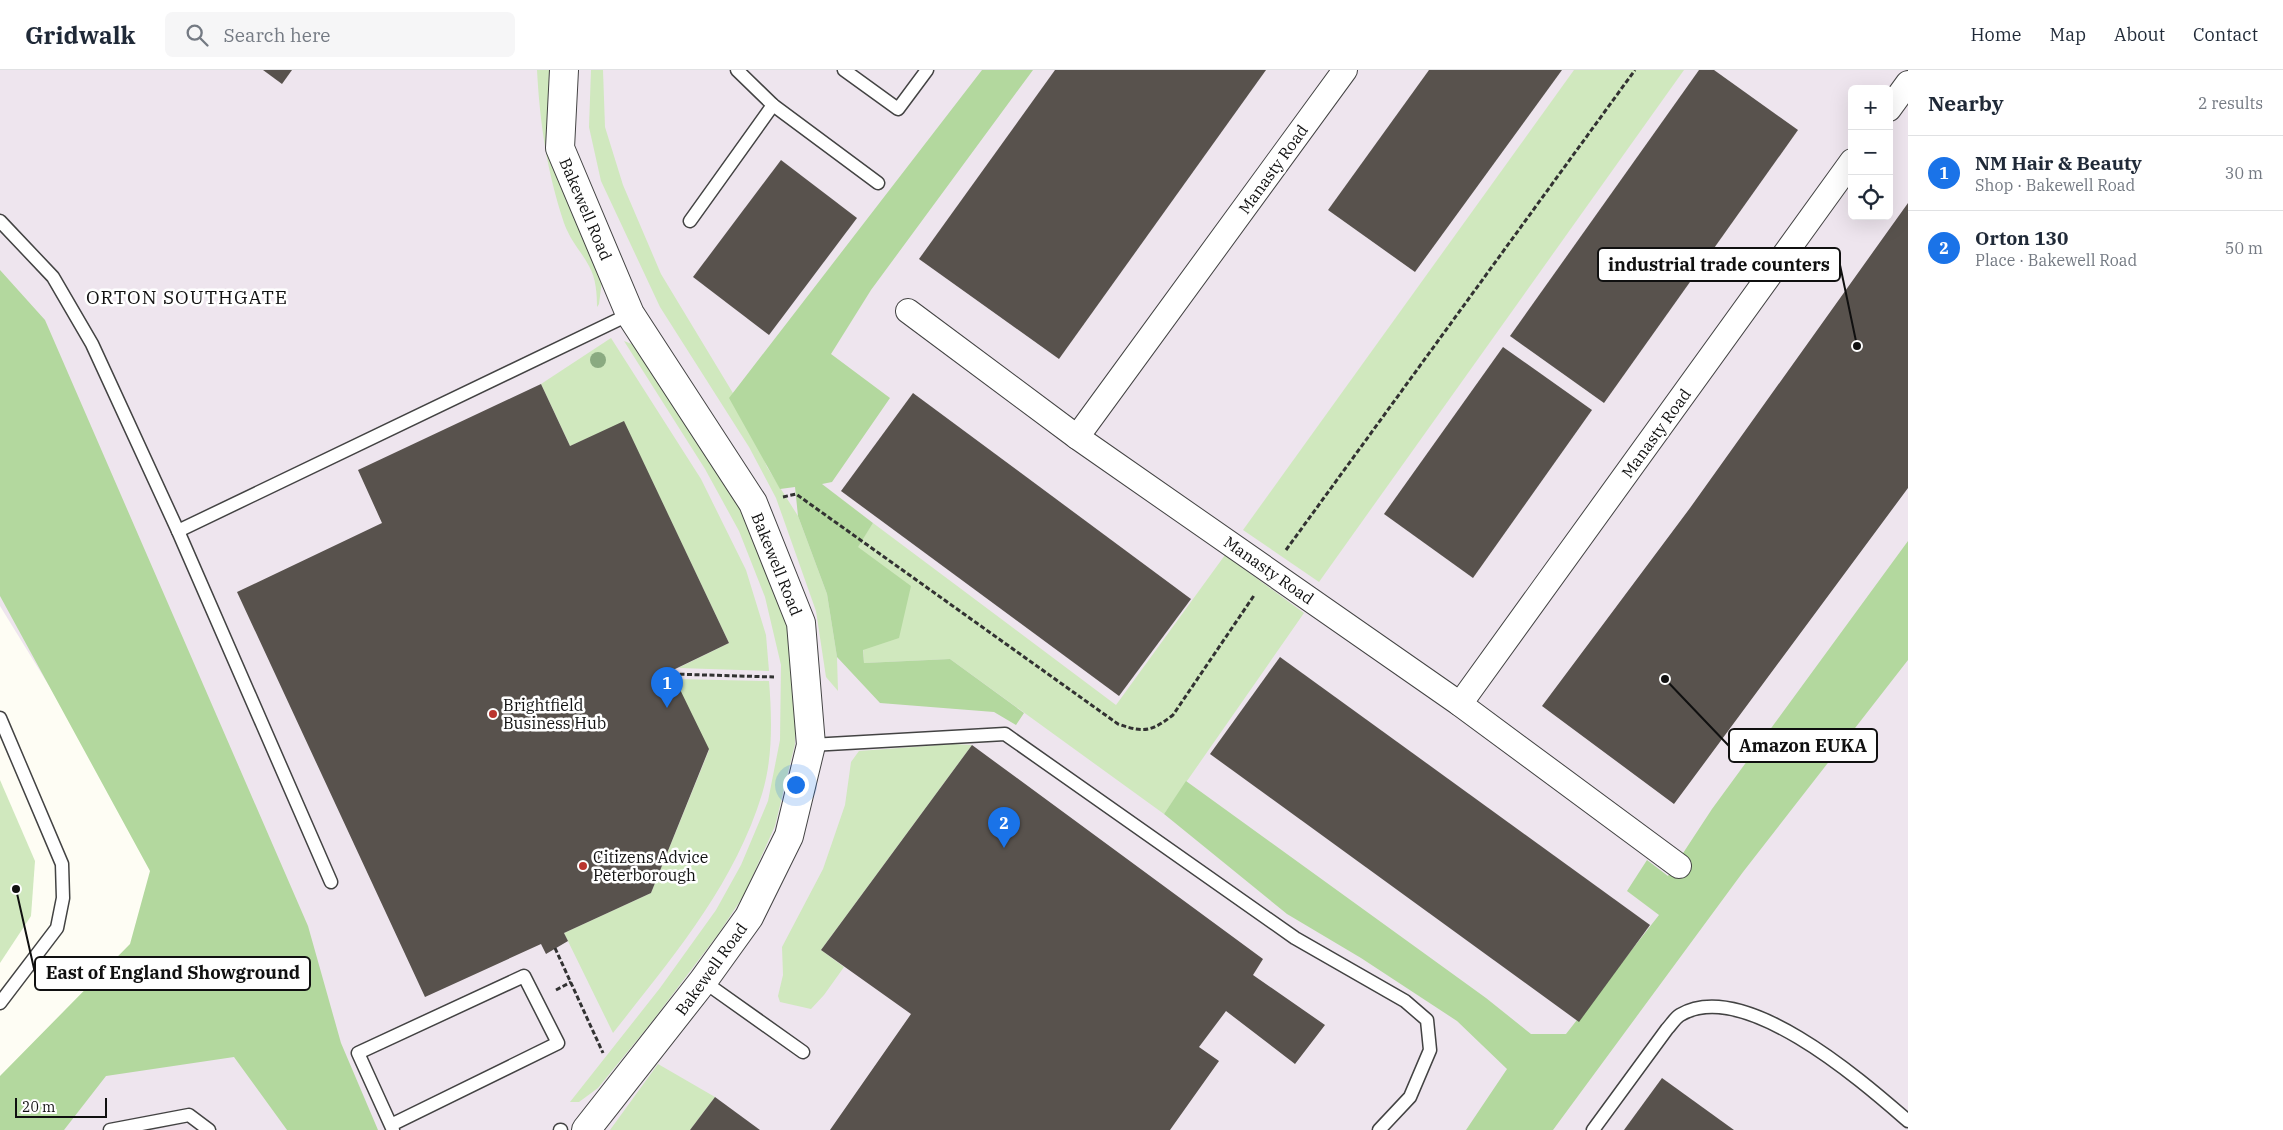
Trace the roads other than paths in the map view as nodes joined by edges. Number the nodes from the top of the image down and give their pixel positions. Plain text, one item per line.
1 (564, 70) edge
2 (737, 70) edge
3 (844, 70) edge
4 (927, 70) edge
5 (1345, 70) edge
6 (1908, 83) edge
7 (1893, 104) edge
8 (773, 105) junction
9 (1848, 167) edge
10 (878, 183) dead end
11 (0, 221) edge
12 (690, 221) dead end
13 (908, 311) dead end
14 (630, 314) junction
15 (1077, 437) junction
16 (178, 531) junction
17 (1460, 704) junction
18 (0, 718) edge
19 (811, 745) junction
20 (1679, 866) dead end
21 (331, 882) dead end
22 (703, 982) junction
23 (0, 1003) edge
24 (802, 1052) dead end
25 (1908, 1121) edge
26 (392, 1128) edge
27 (110, 1130) edge
28 (209, 1130) edge
29 (586, 1130) edge
30 (1379, 1130) edge
31 (1593, 1130) edge

1 - 14 street, Bakewell Road
2 - 8 lane
3 - 4 lane
5 - 15 street, Manasty Road
6 - 7 street
8 - 10 lane
8 - 12 lane
9 - 17 street, Manasty Road
11 - 16 lane
13 - 15 street, Manasty Road
14 - 16 lane
14 - 19 street, Bakewell Road
15 - 17 street, Manasty Road
16 - 21 lane
17 - 20 street, Manasty Road
18 - 23 lane
19 - 22 street, Bakewell Road
19 - 30 lane
22 - 24 lane
22 - 29 street, Bakewell Road
25 - 31 lane
26 - 26 lane
27 - 28 lane

